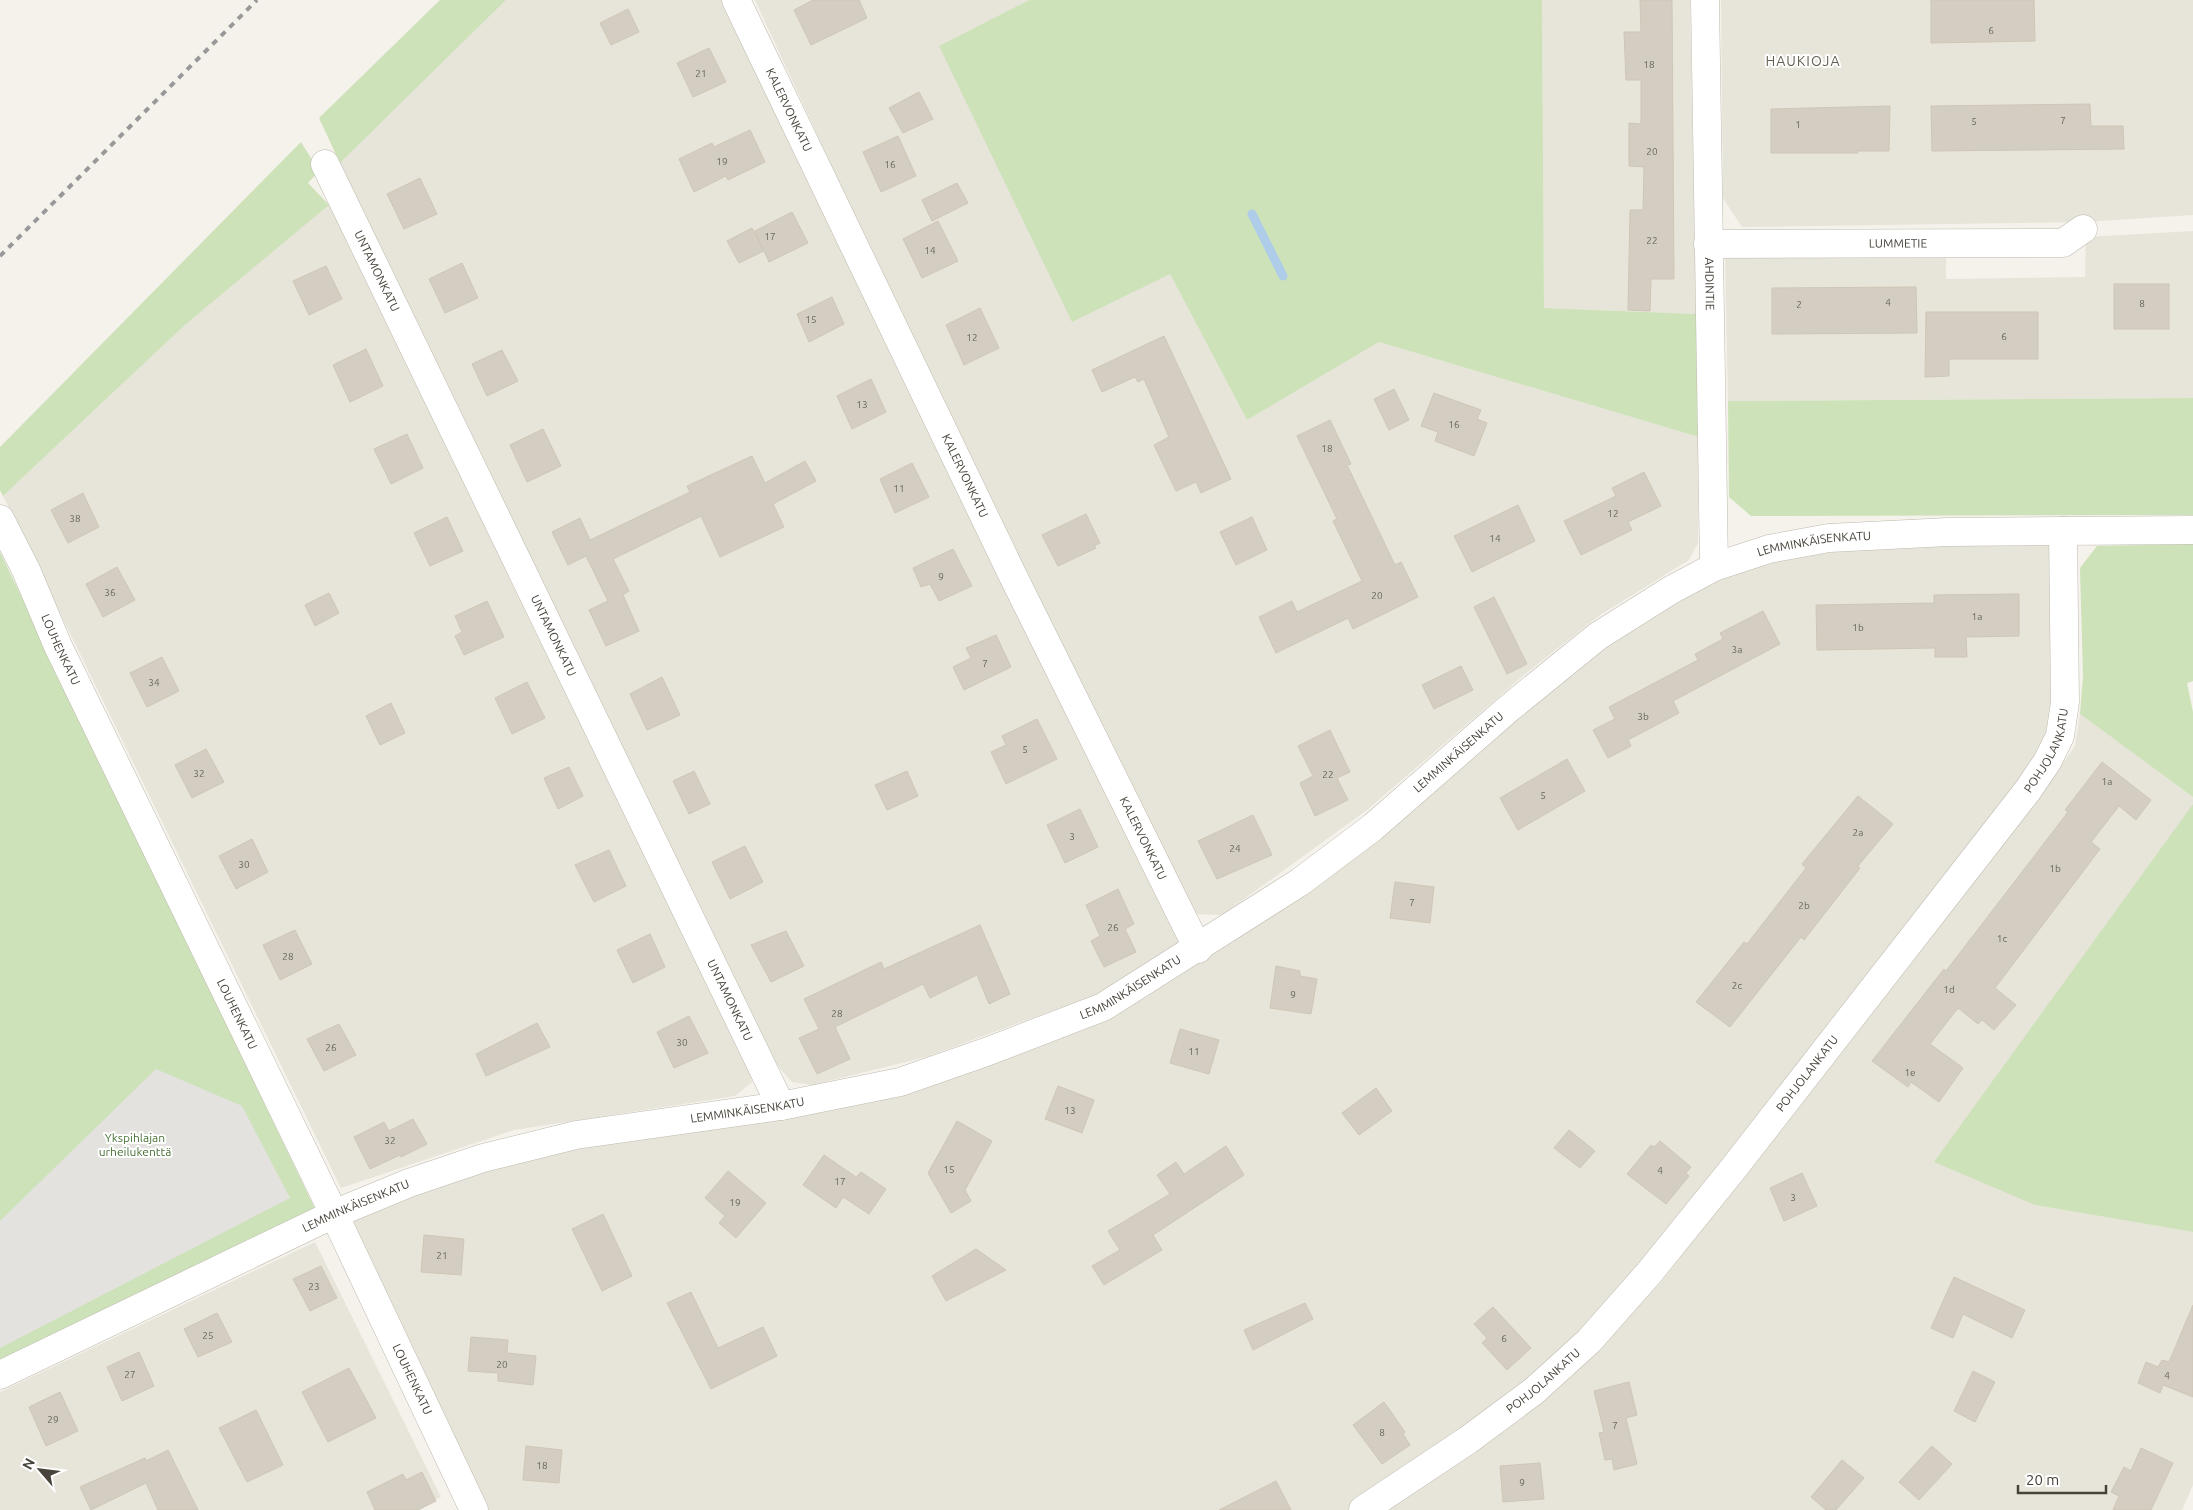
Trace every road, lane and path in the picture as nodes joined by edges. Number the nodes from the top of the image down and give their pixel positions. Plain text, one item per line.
1 (736, 0) edge
2 (1705, 0) edge
3 (325, 164) dead end
4 (2083, 229) dead end
5 (1708, 244) junction
6 (0, 519) edge
7 (2193, 530) edge
8 (2064, 532) junction
9 (1714, 567) junction
10 (1198, 949) junction
11 (781, 1106) junction
12 (334, 1214) junction
13 (0, 1375) edge
14 (466, 1508) edge
15 (1363, 1510) edge

1 - 10 street, KALERVONKATU
2 - 5 street, AHDINTIE
3 - 11 street, UNTAMONKATU
4 - 5 street, LUMMETIE
5 - 9 street, AHDINTIE
6 - 12 street, LOUHENKATU
7 - 8 street, LEMMINKÄISENKATU
8 - 9 street, LEMMINKÄISENKATU
8 - 15 street, POHJOLANKATU
9 - 10 street, LEMMINKÄISENKATU
10 - 11 street, LEMMINKÄISENKATU
11 - 12 street, LEMMINKÄISENKATU
12 - 13 street, LEMMINKÄISENKATU
12 - 14 street, LOUHENKATU

